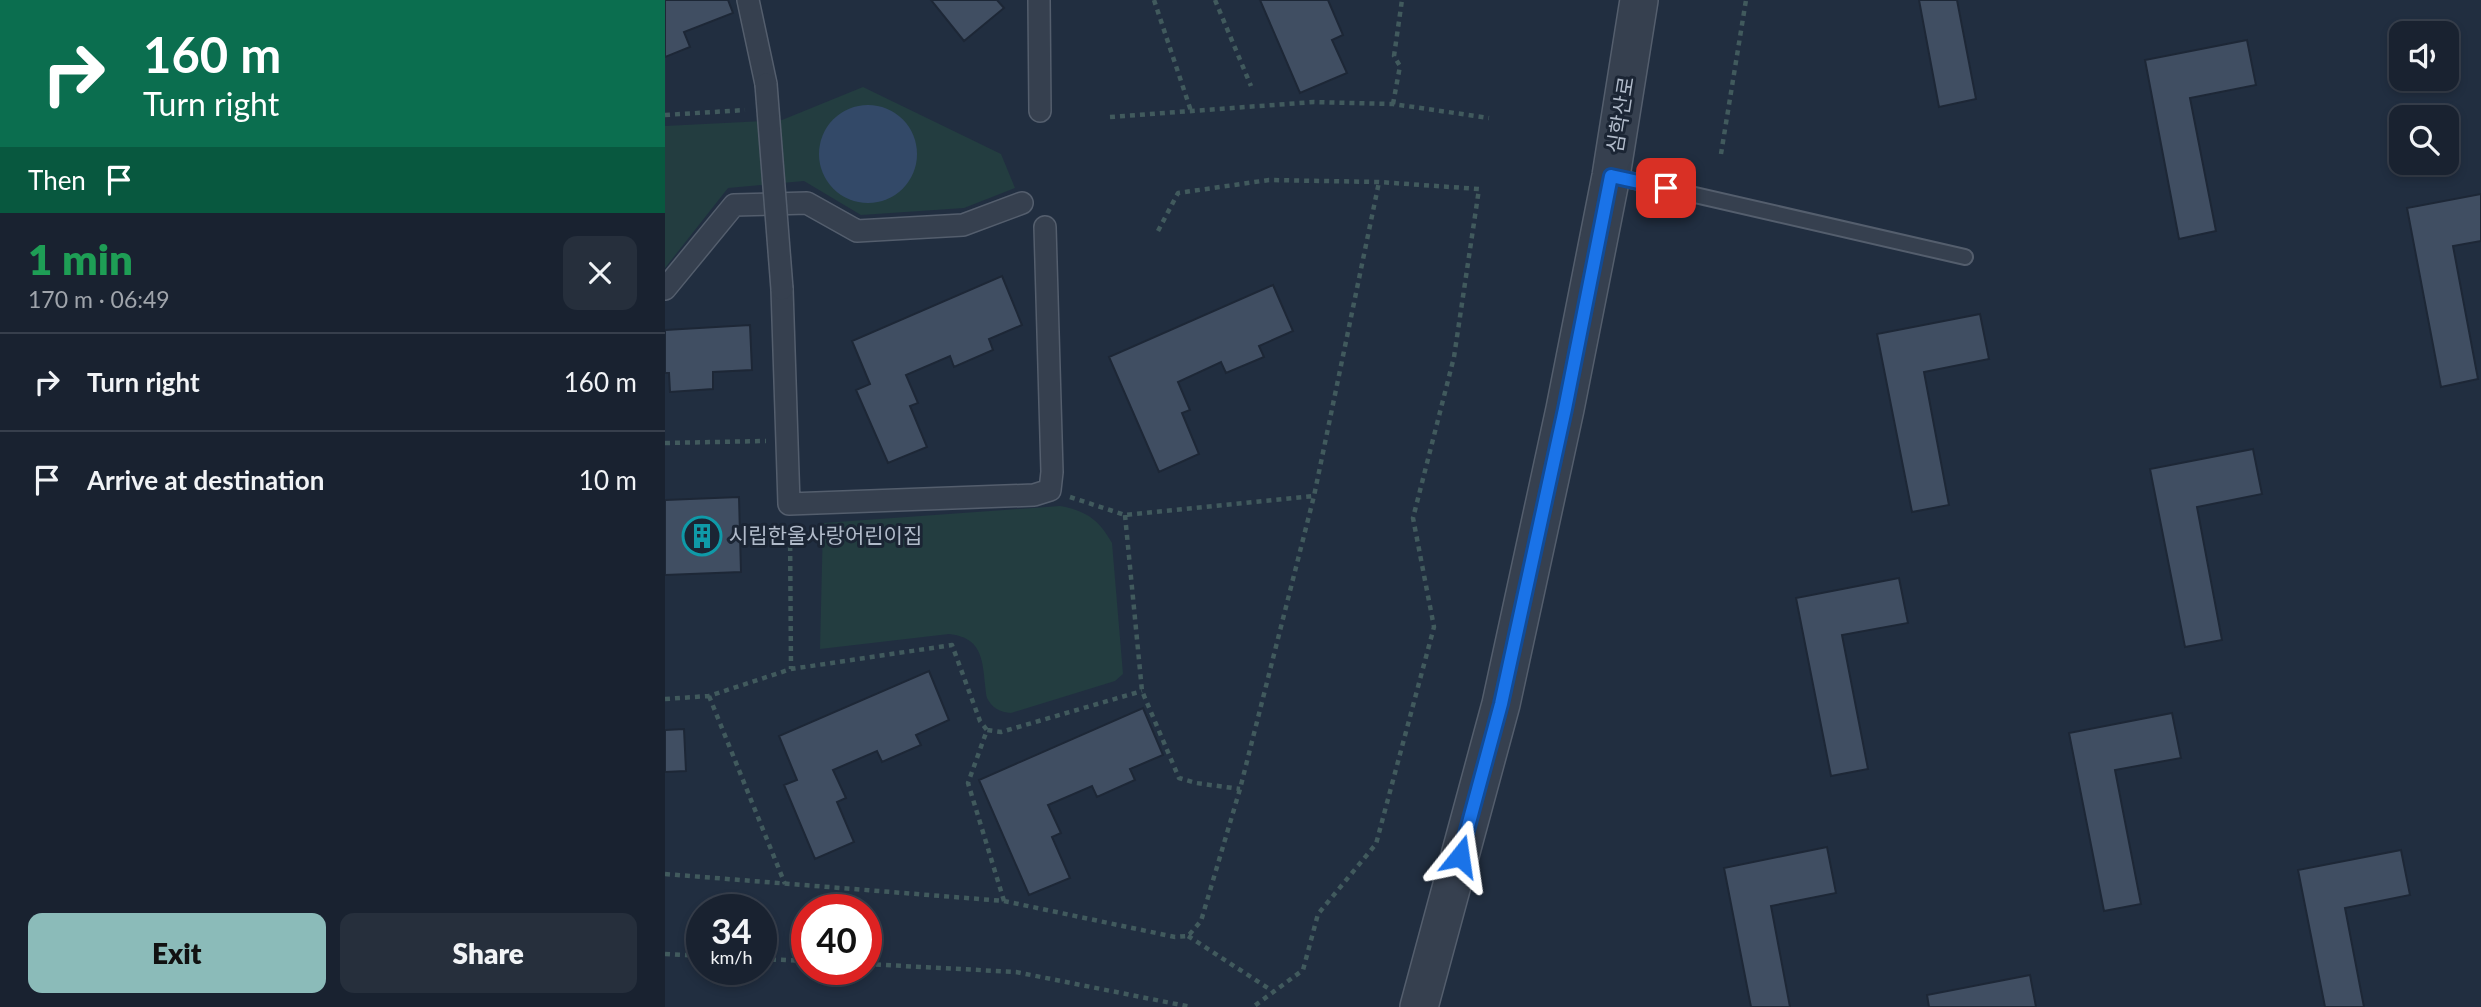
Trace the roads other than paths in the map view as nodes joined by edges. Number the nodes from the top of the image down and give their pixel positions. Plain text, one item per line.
1 (748, 0) edge
2 (1039, 0) edge
3 (1639, 0) edge
4 (1040, 111) dead end
5 (1611, 176) junction
6 (1022, 203) dead end
7 (1045, 227) dead end
8 (1965, 257) dead end
9 (665, 289) edge
10 (1419, 1007) edge

1 - 7 street, bridge
2 - 4 street
3 - 5 street, 심학산로
5 - 8 lane
5 - 10 street, 심학산로
6 - 9 street

